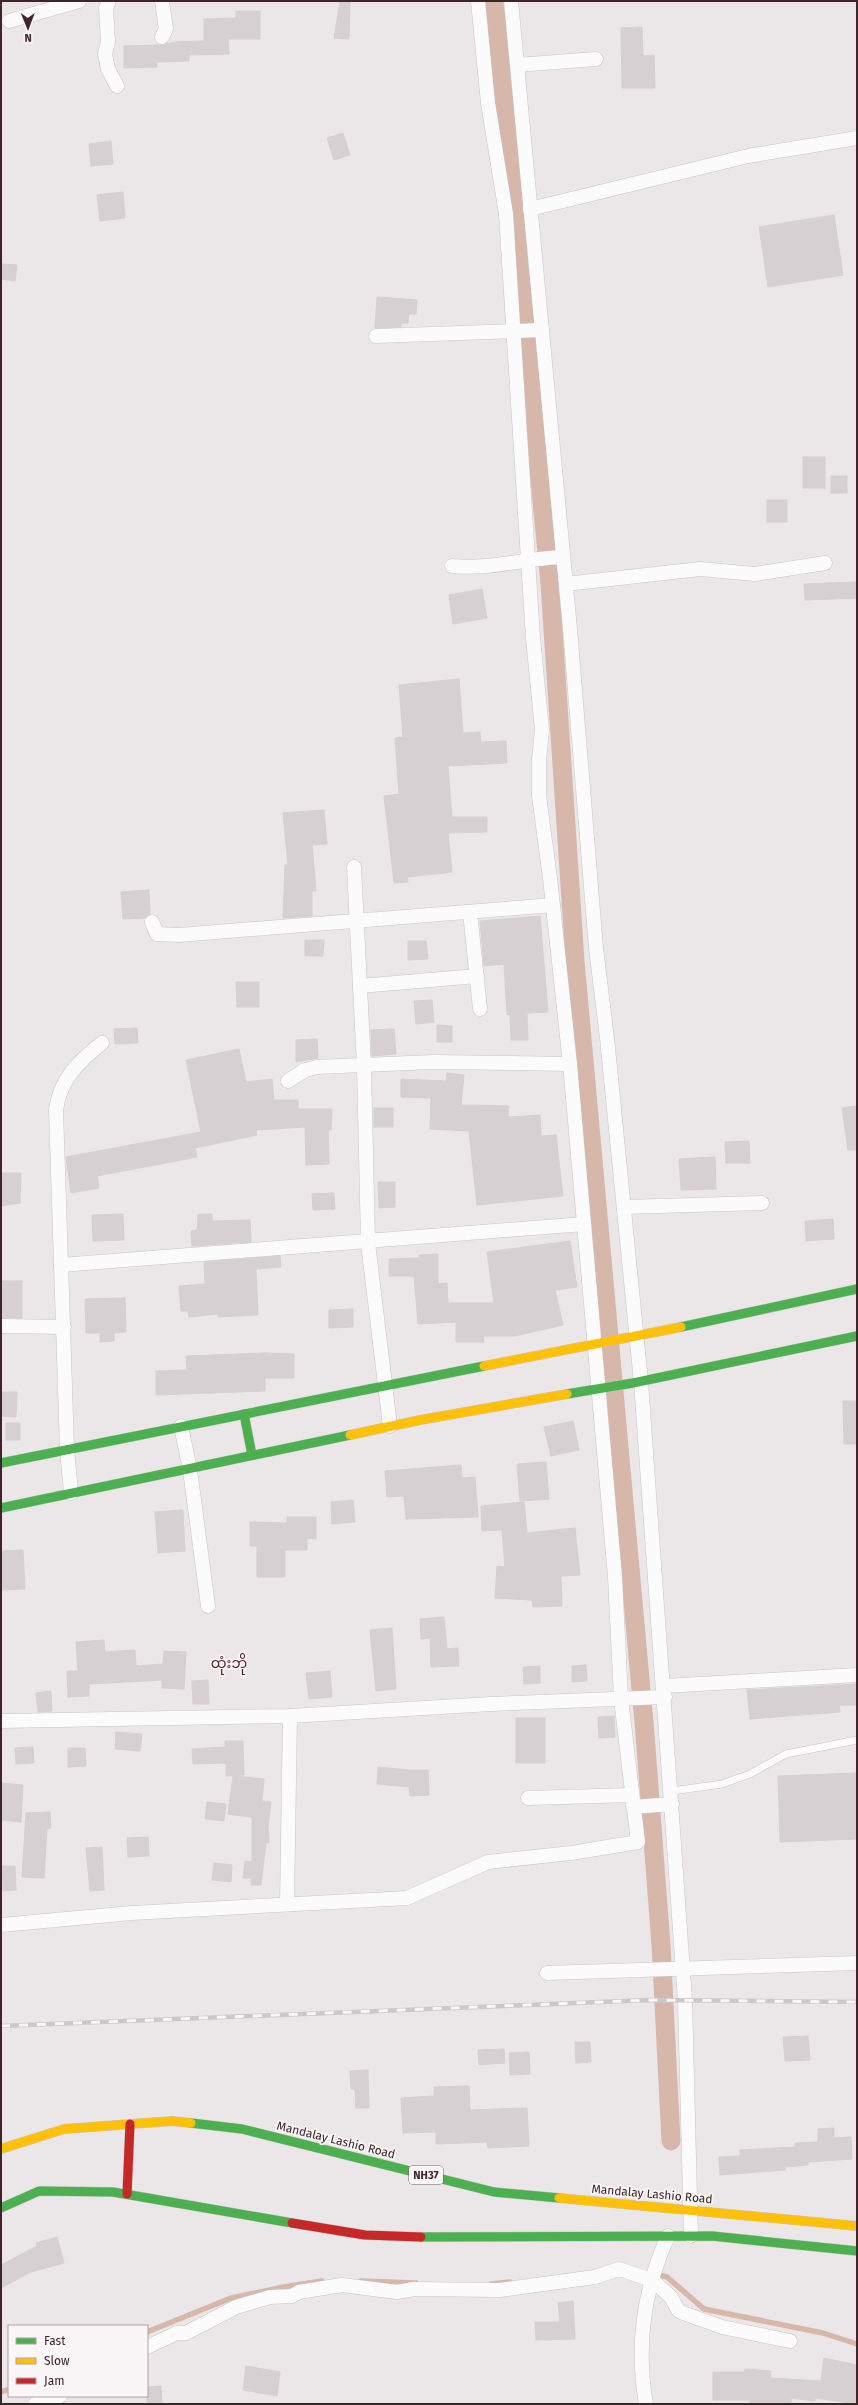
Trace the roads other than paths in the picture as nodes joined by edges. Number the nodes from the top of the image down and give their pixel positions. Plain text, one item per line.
1 (79, 1) edge
2 (109, 1) edge
3 (162, 1) edge
4 (172, 1) edge
5 (478, 1) edge
6 (511, 1) edge
7 (9, 21) dead end
8 (596, 59) dead end
9 (516, 65) junction
10 (117, 86) dead end
11 (857, 138) edge
12 (530, 209) junction
13 (527, 331) junction
14 (376, 336) dead end
15 (560, 557) junction
16 (535, 559) junction
17 (825, 563) dead end
18 (452, 566) dead end
19 (566, 584) junction
20 (354, 867) dead end
21 (553, 905) junction
22 (470, 912) junction
23 (357, 921) junction
24 (152, 922) dead end
25 (477, 976) junction
26 (360, 986) junction
27 (480, 1009) dead end
28 (102, 1043) dead end
29 (570, 1064) junction
30 (364, 1066) junction
31 (288, 1081) dead end
32 (762, 1202) dead end
33 (624, 1207) junction
34 (584, 1224) junction
35 (368, 1243) junction
36 (61, 1265) junction
37 (857, 1289) edge
38 (1, 1326) edge
39 (64, 1327) junction
40 (857, 1336) edge
41 (632, 1338) junction
42 (600, 1344) junction
43 (637, 1383) junction
44 (384, 1385) junction
45 (603, 1389) junction
46 (244, 1414) junction
47 (181, 1426) junction
48 (390, 1426) junction
49 (67, 1449) junction
50 (252, 1455) junction
51 (1, 1464) edge
52 (190, 1470) junction
53 (71, 1493) junction
54 (1, 1508) edge
55 (208, 1606) dead end
56 (857, 1675) edge
57 (662, 1694) junction
58 (626, 1698) junction
59 (290, 1716) junction
60 (1, 1721) edge
61 (857, 1740) edge
62 (528, 1798) dead end
63 (670, 1800) junction
64 (637, 1803) junction
65 (287, 1904) junction
66 (1, 1925) edge
67 (857, 1963) edge
68 (678, 1968) junction
69 (547, 1973) dead end
70 (130, 2124) junction
71 (1, 2149) edge
72 (127, 2194) junction
73 (1, 2208) edge
74 (691, 2209) junction
75 (857, 2226) edge
76 (668, 2236) junction
77 (691, 2236) junction
78 (857, 2251) edge
79 (652, 2280) junction
80 (790, 2341) dead end
81 (148, 2346) edge
82 (57, 2397) edge
83 (35, 2404) edge
84 (646, 2404) edge

1 - 7 street
2 - 10 street
3 - 4 street
5 - 13 street
6 - 9 street
8 - 9 street
9 - 12 street
11 - 12 street
12 - 13 street
13 - 14 street
13 - 15 street
13 - 16 street
15 - 16 street
15 - 19 street
16 - 18 street
16 - 21 street
17 - 19 street
19 - 33 street
20 - 23 street
21 - 22 street
21 - 29 street
22 - 23 street
22 - 25 street
23 - 24 street
23 - 26 street
25 - 26 street
25 - 27 street
26 - 30 street
28 - 36 street
29 - 30 street
29 - 34 street
30 - 31 street
30 - 35 street
32 - 33 street
33 - 41 street
34 - 35 street
34 - 42 street
35 - 36 street
35 - 44 street
36 - 39 street
37 - 41 main road
38 - 39 street
39 - 49 street
40 - 43 main road
41 - 42 main road
41 - 43 street
42 - 44 main road
42 - 45 street
43 - 45 main road
43 - 57 street
44 - 46 main road
44 - 48 street
45 - 48 main road
45 - 58 street
46 - 47 main road
46 - 50 main road
47 - 49 main road
47 - 52 street
48 - 50 main road
49 - 51 main road
49 - 53 street
50 - 52 main road
52 - 53 main road
52 - 55 street
53 - 54 main road
56 - 57 street
57 - 58 street
57 - 63 street
58 - 59 street
58 - 64 street
59 - 60 street
59 - 65 street
61 - 63 lane
62 - 64 street
63 - 64 street
63 - 68 street
64 - 65 street
65 - 66 street
67 - 68 street
68 - 69 street
68 - 74 street
70 - 71 main road, Mandalay Lashio Road / NH37
70 - 72 main road
70 - 74 main road, Mandalay Lashio Road / NH37
72 - 73 main road
72 - 76 main road
74 - 75 main road, Mandalay Lashio Road / NH37
74 - 77 street
76 - 77 main road
76 - 79 street
77 - 78 main road
79 - 80 street
79 - 81 street
79 - 84 street
82 - 83 street

